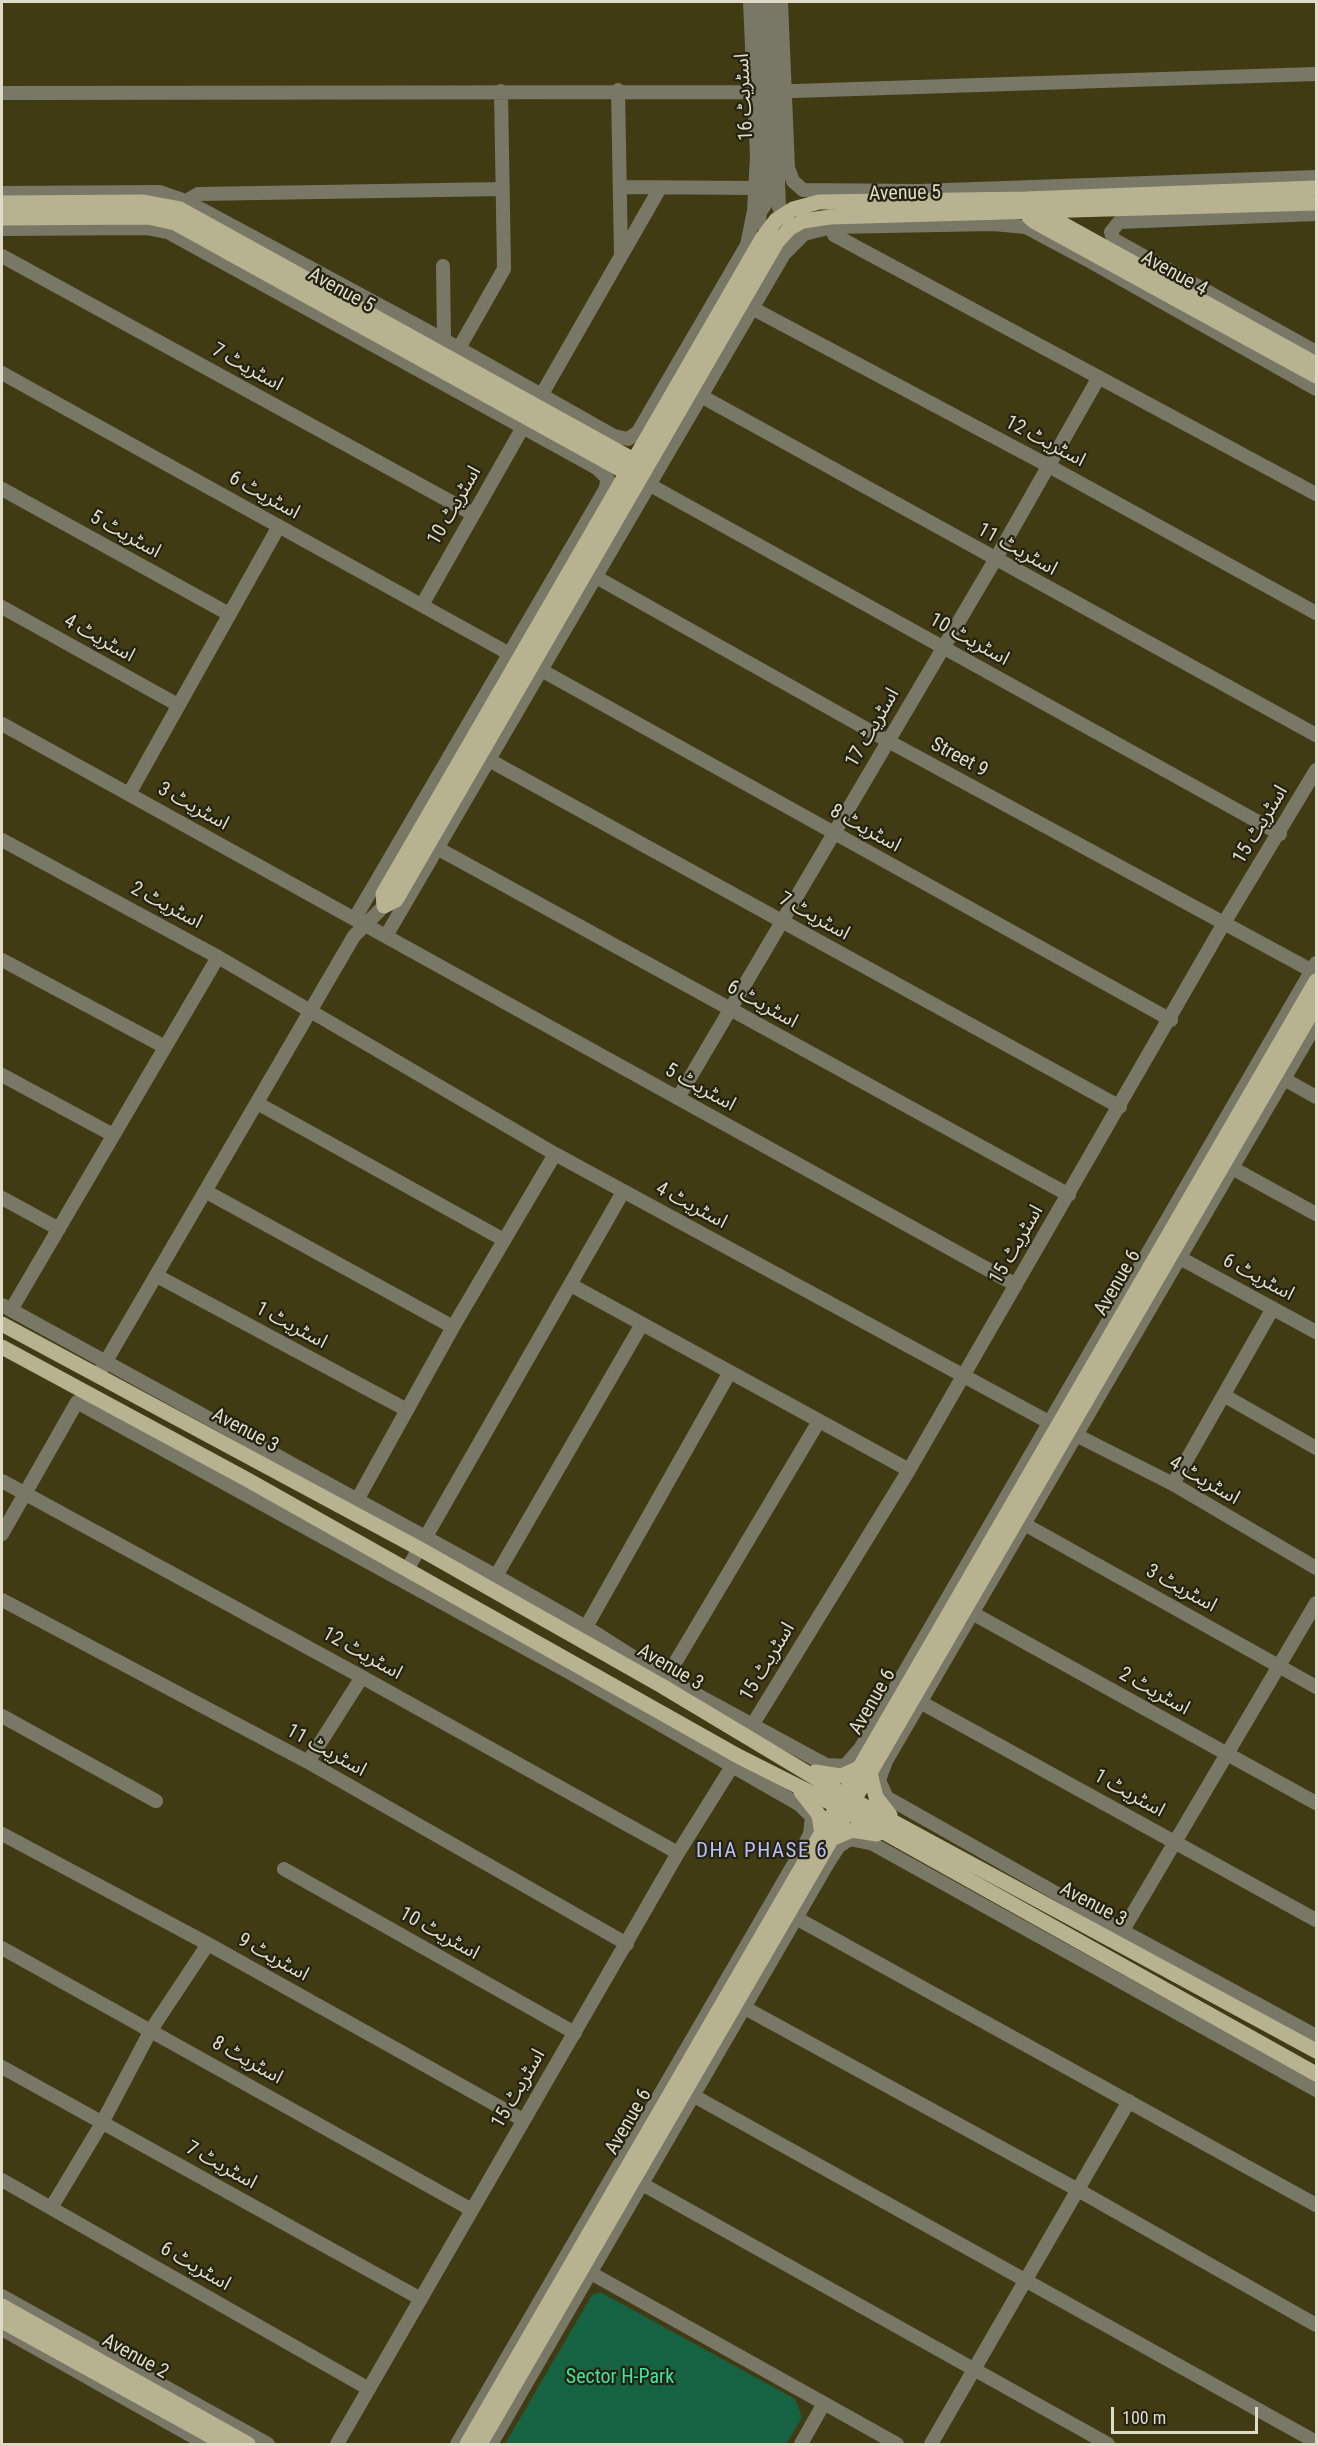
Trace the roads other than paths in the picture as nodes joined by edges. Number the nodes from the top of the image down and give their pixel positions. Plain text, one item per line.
1 (750, 2) edge
2 (759, 2) edge
3 (771, 2) edge
4 (781, 2) edge
5 (1317, 74) edge
6 (618, 90) junction
7 (501, 91) junction
8 (769, 91) junction
9 (2, 93) edge
10 (778, 177) junction
11 (1317, 177) edge
12 (620, 188) junction
13 (660, 188) junction
14 (1317, 188) edge
15 (503, 189) junction
16 (2, 193) edge
17 (763, 194) junction
18 (186, 201) junction
19 (812, 202) junction
20 (2, 203) edge
21 (1317, 203) edge
22 (1047, 205) junction
23 (1027, 206) junction
24 (918, 208) junction
25 (1317, 214) edge
26 (2, 218) edge
27 (782, 226) junction
28 (832, 227) junction
29 (2, 229) edge
30 (757, 249) junction
31 (2, 256) edge
32 (621, 259) junction
33 (443, 266) dead end
34 (752, 308) junction
35 (444, 340) junction
36 (459, 348) junction
37 (1317, 352) edge
38 (1317, 364) edge
39 (2, 373) edge
40 (1317, 376) edge
41 (1099, 377) junction
42 (1317, 389) edge
43 (542, 394) junction
44 (701, 396) junction
45 (523, 427) junction
46 (599, 463) junction
47 (1049, 466) junction
48 (639, 473) junction
49 (2, 489) edge
50 (610, 493) junction
51 (1317, 494) edge
52 (473, 514) junction
53 (279, 526) junction
54 (995, 560) junction
55 (591, 574) junction
56 (422, 604) junction
57 (2, 607) edge
58 (1317, 613) edge
59 (229, 614) junction
60 (943, 648) junction
61 (508, 653) junction
62 (541, 670) junction
63 (502, 674) junction
64 (178, 705) junction
65 (2, 724) edge
66 (1317, 735) edge
67 (888, 741) junction
68 (489, 760) junction
69 (1317, 770) edge
70 (129, 794) junction
71 (833, 834) junction
72 (1280, 834) junction
73 (2, 840) edge
74 (437, 848) junction
75 (384, 906) junction
76 (360, 921) junction
77 (782, 921) junction
78 (1224, 923) junction
79 (386, 936) junction
80 (218, 957) junction
81 (2, 960) edge
82 (1315, 972) edge
83 (1317, 1005) edge
84 (730, 1010) junction
85 (309, 1011) junction
86 (1171, 1020) junction
87 (1317, 1024) edge
88 (165, 1047) junction
89 (2, 1075) edge
90 (1284, 1079) junction
91 (1317, 1097) edge
92 (678, 1098) junction
93 (256, 1103) junction
94 (1120, 1107) junction
95 (112, 1135) junction
96 (555, 1154) junction
97 (1234, 1169) junction
98 (205, 1191) junction
99 (623, 1192) junction
100 (1069, 1195) junction
101 (2, 1198) edge
102 (1317, 1214) edge
103 (58, 1229) junction
104 (504, 1240) junction
105 (1180, 1258) junction
106 (157, 1276) junction
107 (571, 1285) junction
108 (1016, 1285) junction
109 (6, 1308) edge
110 (1273, 1308) junction
111 (2, 1324) edge
112 (642, 1324) junction
113 (453, 1327) junction
114 (1317, 1332) edge
115 (2, 1347) edge
116 (101, 1369) junction
117 (730, 1372) junction
118 (965, 1375) junction
119 (1225, 1396) junction
120 (406, 1410) junction
121 (819, 1421) junction
122 (1064, 1429) junction
123 (1317, 1448) edge
124 (909, 1470) junction
125 (2, 1481) edge
126 (1173, 1484) junction
127 (25, 1493) junction
128 (357, 1500) junction
129 (1026, 1525) junction
130 (2, 1534) edge
131 (423, 1544) junction
132 (408, 1568) junction
133 (1317, 1568) edge
134 (496, 1576) junction
135 (2, 1600) edge
136 (1317, 1603) edge
137 (974, 1614) junction
138 (586, 1627) junction
139 (1279, 1667) junction
140 (362, 1677) junction
141 (666, 1678) junction
142 (1317, 1687) edge
143 (922, 1702) junction
144 (2, 1716) edge
145 (749, 1730) junction
146 (873, 1755) junction
147 (1227, 1755) junction
148 (308, 1762) junction
149 (735, 1762) junction
150 (806, 1770) junction
151 (864, 1771) junction
152 (796, 1786) junction
153 (156, 1801) dead end
154 (846, 1803) junction
155 (1317, 1803) edge
156 (2, 1834) edge
157 (826, 1836) junction
158 (894, 1839) junction
159 (1176, 1842) junction
160 (678, 1853) junction
161 (814, 1856) junction
162 (284, 1869) dead end
163 (796, 1918) junction
164 (1317, 1920) edge
165 (1120, 1936) junction
166 (208, 1944) junction
167 (627, 1944) junction
168 (2, 1948) edge
169 (745, 2008) junction
170 (151, 2030) junction
171 (575, 2033) junction
172 (1317, 2036) edge
173 (1317, 2051) edge
174 (2, 2067) edge
175 (1317, 2074) edge
176 (1317, 2090) edge
177 (694, 2096) junction
178 (1129, 2101) junction
179 (523, 2120) junction
180 (102, 2122) junction
181 (2, 2180) edge
182 (642, 2184) junction
183 (1078, 2190) junction
184 (1317, 2205) edge
185 (51, 2208) junction
186 (472, 2210) junction
187 (589, 2272) junction
188 (1027, 2278) junction
189 (2, 2296) edge
190 (421, 2299) junction
191 (2, 2306) edge
192 (2, 2320) edge
193 (1317, 2325) edge
194 (2, 2329) edge
195 (974, 2370) junction
196 (369, 2389) junction
197 (823, 2405) junction
198 (1317, 2442) edge
199 (206, 2445) edge
200 (225, 2445) edge
201 (248, 2445) edge
202 (268, 2445) edge
203 (337, 2445) edge
204 (457, 2445) edge
205 (466, 2445) edge
206 (480, 2445) edge
207 (491, 2445) edge
208 (801, 2445) edge
209 (897, 2445) edge
210 (931, 2445) edge
211 (1108, 2445) edge

1 - 8 street
2 - 8 street, اسٹریٹ 16
3 - 8 street, اسٹریٹ 16
4 - 8 street
5 - 8 street
6 - 7 street
6 - 8 street
6 - 12 street
7 - 9 street
7 - 15 street
8 - 10 street, اسٹریٹ 16
8 - 11 street
8 - 17 street, اسٹریٹ 16
10 - 19 street
10 - 27 street, اسٹریٹ 16
12 - 13 street
12 - 32 street
13 - 17 street
13 - 32 street
14 - 22 main road, Avenue 5
15 - 18 street
15 - 36 street
16 - 18 street
17 - 27 street
17 - 30 street
17 - 43 street
18 - 35 street
19 - 24 main road, Avenue 5
19 - 27 main road, Avenue 5
20 - 48 main road, Avenue 5
21 - 22 main road, Avenue 5
22 - 23 main road, Avenue 5
22 - 38 main road, Avenue 4
23 - 24 main road, Avenue 5
23 - 40 main road, Avenue 4
24 - 27 main road, Avenue 5
25 - 37 street
26 - 46 main road, Avenue 5
27 - 30 main road
27 - 48 main road
28 - 34 street
28 - 41 street
28 - 42 street
29 - 45 street
30 - 48 main road
31 - 52 street, اسٹریٹ 7
32 - 43 street
33 - 35 street
34 - 44 street
34 - 47 street, اسٹریٹ 12
35 - 36 street
36 - 43 street
39 - 53 street, اسٹریٹ 6
41 - 47 street, اسٹریٹ 17
41 - 51 street
44 - 48 street
44 - 54 street, اسٹریٹ 11
45 - 46 street
45 - 52 street, اسٹریٹ 10
46 - 48 main road, Avenue 5
46 - 50 street
47 - 54 street, اسٹریٹ 17
47 - 58 street, اسٹریٹ 12
48 - 50 main road
48 - 55 main road
48 - 60 street, اسٹریٹ 10
49 - 59 street, اسٹریٹ 5
50 - 61 street
50 - 63 main road
52 - 56 street, اسٹریٹ 10
53 - 56 street, اسٹریٹ 6
53 - 59 street
54 - 60 street, اسٹریٹ 17
54 - 66 street, اسٹریٹ 11
55 - 62 street
55 - 67 street, Street 9
55 - 75 main road
56 - 61 street, اسٹریٹ 6
57 - 64 street, اسٹریٹ 4
59 - 64 street
60 - 67 street, اسٹریٹ 17
60 - 72 street, اسٹریٹ 10
61 - 63 street
62 - 68 street
62 - 71 street, اسٹریٹ 8
63 - 75 main road
63 - 76 street
64 - 70 street
65 - 70 street, اسٹریٹ 3
67 - 71 street, اسٹریٹ 17
67 - 78 street, Street 9
68 - 74 street
68 - 77 street, اسٹریٹ 7
69 - 72 street, اسٹریٹ 15
70 - 76 street, اسٹریٹ 3
71 - 77 street, اسٹریٹ 17
71 - 86 street, اسٹریٹ 8
72 - 78 street, اسٹریٹ 15
73 - 80 street, اسٹریٹ 2
74 - 79 street
74 - 84 street, اسٹریٹ 6
75 - 76 street
76 - 79 street, اسٹریٹ 5
76 - 85 street
77 - 84 street, اسٹریٹ 17
77 - 94 street, اسٹریٹ 7
78 - 82 street, Street 9
78 - 86 street, اسٹریٹ 15
79 - 92 street, اسٹریٹ 5
80 - 85 street, اسٹریٹ 2
80 - 88 street
81 - 88 street
82 - 122 main road, Avenue 6
83 - 122 main road, Avenue 6
84 - 92 street, اسٹریٹ 17
84 - 100 street, اسٹریٹ 6
85 - 93 street
85 - 96 street, اسٹریٹ 4
86 - 94 street, اسٹریٹ 15
87 - 90 street
88 - 95 street
89 - 95 street
90 - 91 street
90 - 97 street
92 - 108 street, اسٹریٹ 5
93 - 98 street
93 - 104 street
94 - 100 street, اسٹریٹ 15
95 - 103 street
96 - 99 street, اسٹریٹ 4
96 - 104 street
97 - 102 street
97 - 105 street
98 - 106 street
98 - 113 street
99 - 107 street
99 - 118 street, اسٹریٹ 4
100 - 108 street, اسٹریٹ 15
101 - 103 street
103 - 109 street
104 - 113 street
105 - 110 street, اسٹریٹ 6
105 - 122 street
106 - 116 street
106 - 120 street, اسٹریٹ 1
107 - 112 street
107 - 131 street
108 - 118 street, اسٹریٹ 15
109 - 116 street
110 - 114 street, اسٹریٹ 6
110 - 119 street
111 - 116 main road, Avenue 3
112 - 117 street
112 - 134 street
113 - 120 street
115 - 132 main road, Avenue 3
116 - 128 street
116 - 131 main road, Avenue 3
117 - 121 street
117 - 138 street
118 - 122 street, اسٹریٹ 4
118 - 124 street, اسٹریٹ 15
119 - 123 street
119 - 126 street
120 - 128 street
121 - 124 street
121 - 141 street
122 - 126 street, اسٹریٹ 4
122 - 129 street
122 - 146 main road, Avenue 6
124 - 145 street, اسٹریٹ 15
125 - 127 street, اسٹریٹ 12
126 - 133 street, اسٹریٹ 4
127 - 130 street
127 - 140 street, اسٹریٹ 12
127 - 149 street
128 - 131 street
129 - 137 street
129 - 139 street, اسٹریٹ 3
131 - 132 street
131 - 134 street
131 - 145 main road, Avenue 3
132 - 149 main road, Avenue 3
134 - 138 street
135 - 148 street, اسٹریٹ 11
136 - 139 street
137 - 143 street
137 - 147 street, اسٹریٹ 2
138 - 141 street
139 - 142 street, اسٹریٹ 3
139 - 147 street
140 - 148 street
140 - 160 street, اسٹریٹ 12
141 - 145 street
143 - 146 street
143 - 159 street, اسٹریٹ 1
144 - 153 street
145 - 146 street
145 - 150 main road, Avenue 3
146 - 151 main road, Avenue 6
146 - 165 street
147 - 155 street, اسٹریٹ 2
147 - 159 street
148 - 167 street, اسٹریٹ 11
149 - 152 main road, Avenue 3
149 - 160 street, اسٹریٹ 15
149 - 161 street
150 - 151 main road
150 - 154 main road, Avenue 3
151 - 154 main road, Avenue 6
151 - 158 main road
152 - 154 main road, Avenue 3
152 - 157 main road
154 - 157 main road, Avenue 6
154 - 158 main road, Avenue 3
156 - 166 street, اسٹریٹ 9
157 - 158 main road
157 - 161 main road, Avenue 6
158 - 161 street
158 - 165 main road, Avenue 3
158 - 175 main road, Avenue 3
158 - 176 street
159 - 164 street, اسٹریٹ 1
159 - 165 street
160 - 167 street, اسٹریٹ 15
161 - 163 street
161 - 204 street
161 - 205 main road, Avenue 6
161 - 206 main road, Avenue 6
162 - 171 street, اسٹریٹ 10
163 - 169 street
163 - 178 street
165 - 172 street
165 - 173 main road, Avenue 3
166 - 170 street
166 - 179 street, اسٹریٹ 9
167 - 171 street, اسٹریٹ 15
168 - 170 street, اسٹریٹ 8
169 - 177 street
169 - 183 street
170 - 180 street
170 - 186 street, اسٹریٹ 8
171 - 179 street, اسٹریٹ 15
174 - 180 street, اسٹریٹ 7
177 - 182 street
177 - 188 street
178 - 183 street
178 - 184 street
179 - 186 street, اسٹریٹ 15
180 - 185 street
180 - 190 street, اسٹریٹ 7
181 - 185 street, اسٹریٹ 6
182 - 187 street
182 - 195 street
183 - 188 street
183 - 193 street
185 - 196 street, اسٹریٹ 6
186 - 190 street, اسٹریٹ 15
187 - 197 street
187 - 207 street
188 - 195 street
188 - 198 street
189 - 202 street
190 - 196 street, اسٹریٹ 15
191 - 201 main road, Avenue 2
192 - 200 main road, Avenue 2
194 - 199 street
195 - 210 street
195 - 211 street
196 - 203 street, اسٹریٹ 15
197 - 208 street
197 - 209 street

